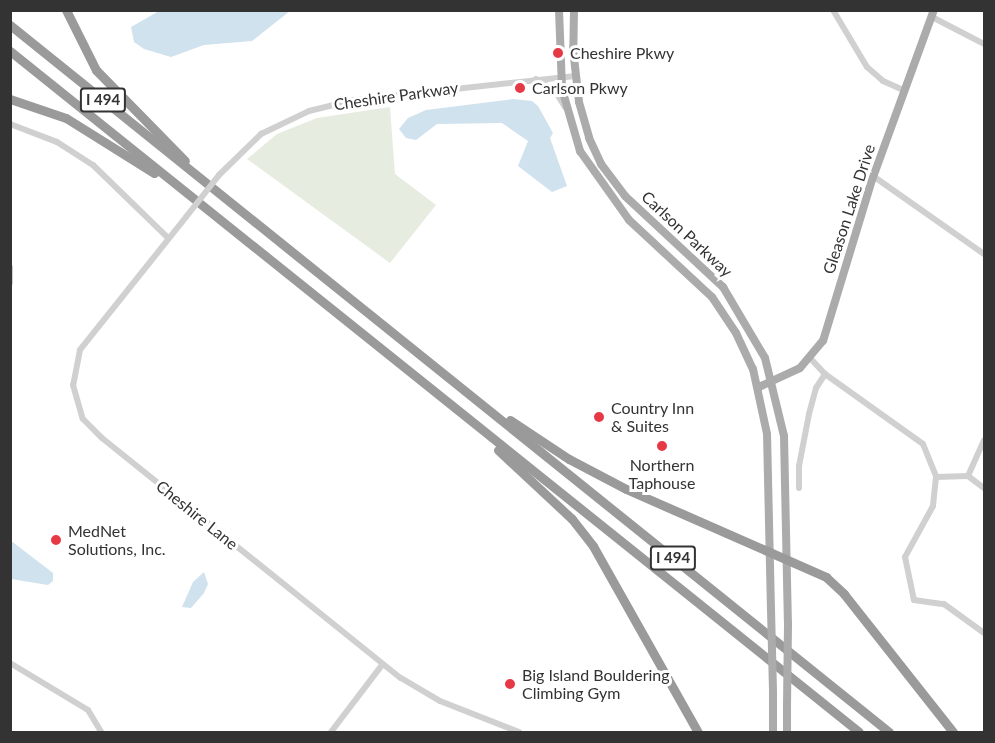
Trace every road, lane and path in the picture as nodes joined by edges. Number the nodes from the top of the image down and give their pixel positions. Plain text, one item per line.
1 (66, 10) edge
2 (559, 10) edge
3 (574, 10) edge
4 (833, 10) edge
5 (933, 14) edge
6 (10, 25) edge
7 (984, 44) edge
8 (10, 51) edge
9 (576, 76) junction
10 (560, 77) junction
11 (536, 79) junction
12 (904, 91) junction
13 (10, 99) edge
14 (566, 109) junction
15 (10, 124) edge
16 (196, 174) junction
17 (873, 176) junction
18 (189, 196) junction
19 (186, 217) joint
20 (168, 238) junction
21 (984, 254) edge
22 (10, 267) edge
23 (10, 283) edge
24 (811, 359) junction
25 (825, 374) junction
26 (772, 381) junction
27 (456, 383) junction
28 (759, 387) junction
29 (445, 402) junction
30 (984, 440) edge
31 (968, 476) junction
32 (936, 477) junction
33 (800, 488) dead end
34 (984, 488) edge
35 (771, 551) junction
36 (787, 558) junction
37 (984, 633) edge
38 (10, 663) edge
39 (382, 664) junction
40 (101, 732) edge
41 (330, 732) edge
42 (519, 732) edge
43 (698, 732) edge
44 (773, 732) edge
45 (787, 732) edge
46 (859, 732) edge
47 (889, 732) edge
48 (953, 732) edge

1 - 16 highway
2 - 10 main road, Carlson Parkway
3 - 9 main road, Carlson Parkway
4 - 12 street
5 - 7 street
5 - 12 main road, Gleason Lake Drive
6 - 16 highway, I 494
8 - 18 highway, I 494
9 - 10 street, Cheshire Parkway
9 - 26 main road, Carlson Parkway
10 - 11 street, Cheshire Parkway
10 - 14 main road, Carlson Parkway
11 - 14 street
11 - 19 street, Cheshire Parkway, bridge
12 - 17 main road, Gleason Lake Drive
13 - 18 highway
14 - 28 main road, Carlson Parkway
15 - 20 street
16 - 27 highway, I 494
17 - 21 street
17 - 24 main road, Gleason Lake Drive
18 - 29 highway, I 494
19 - 20 street, Cheshire Lane
20 - 39 street, Cheshire Lane
22 - 23 street
24 - 25 street
24 - 26 main road
25 - 32 street
25 - 33 street
26 - 28 main road
26 - 36 main road, Carlson Parkway
27 - 35 highway
27 - 47 highway, I 494
28 - 35 main road, Carlson Parkway
29 - 43 highway
29 - 46 highway, I 494
30 - 31 street
31 - 32 street
31 - 34 street
32 - 37 street
35 - 36 highway
35 - 44 main road, Carlson Parkway, bridge
36 - 45 main road, Carlson Parkway, bridge
36 - 48 highway
38 - 40 street
39 - 41 street
39 - 42 street, Cheshire Lane

